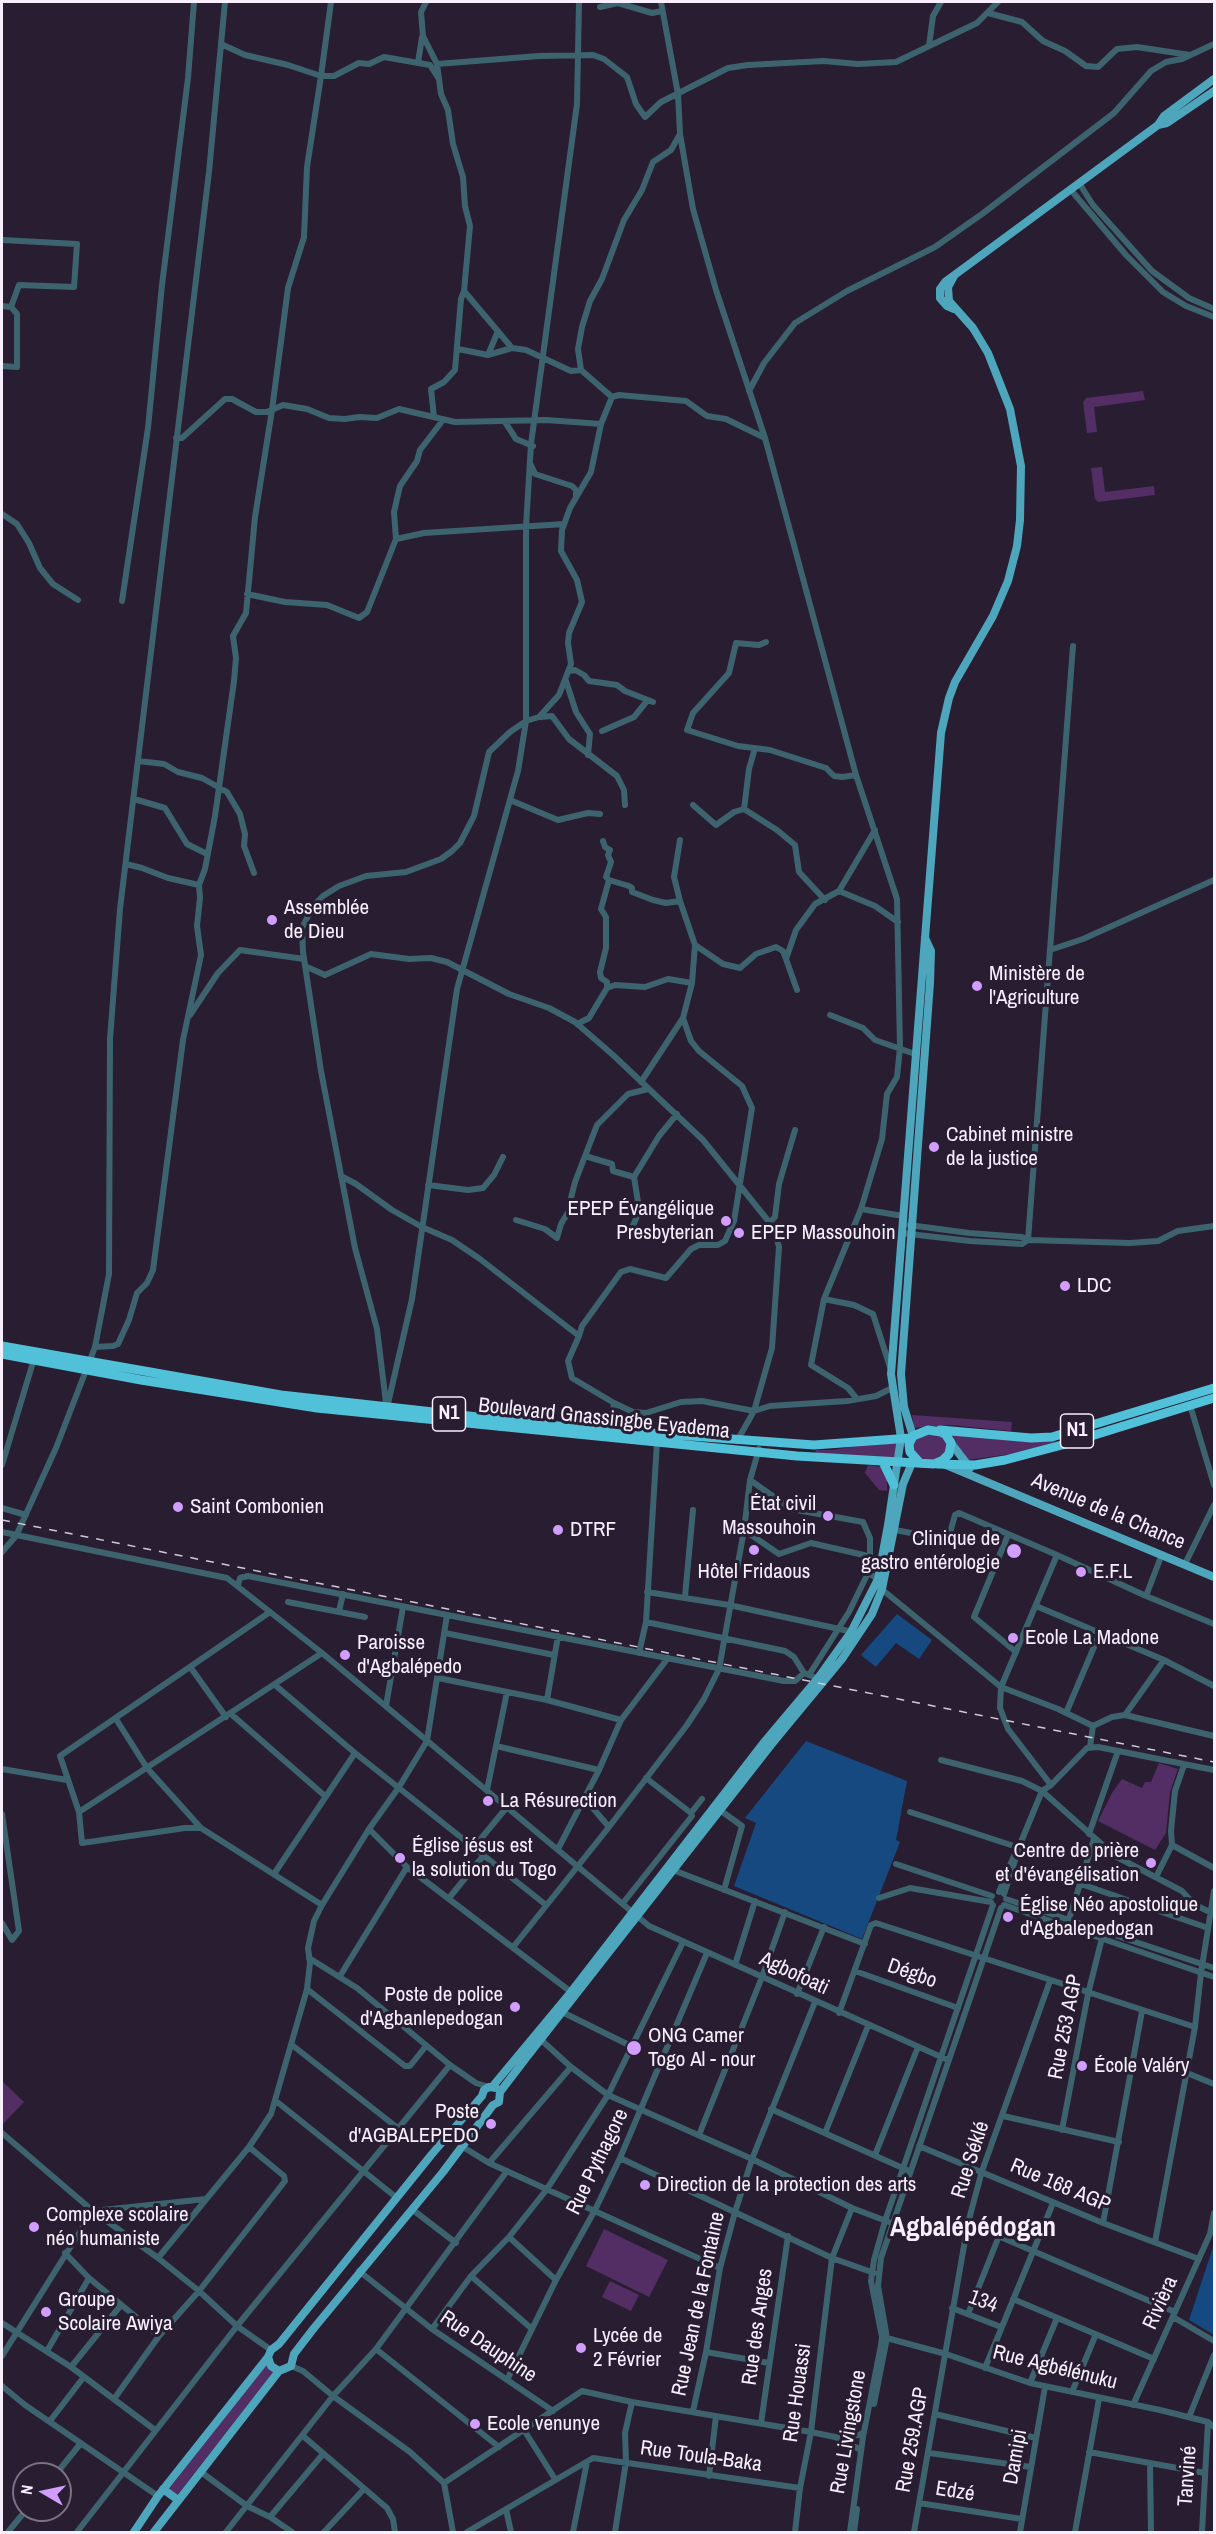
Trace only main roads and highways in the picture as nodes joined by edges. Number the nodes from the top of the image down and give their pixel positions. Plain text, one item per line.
1 (1215, 79) edge
2 (1215, 91) edge
3 (1158, 125) junction
4 (925, 937) junction
5 (905, 1226) junction
6 (2, 1346) edge
7 (2, 1354) edge
8 (88, 1365) junction
9 (1215, 1388) edge
10 (1215, 1398) edge
11 (900, 1410) junction
12 (935, 1430) junction
13 (611, 1435) junction
14 (909, 1440) junction
15 (951, 1443) junction
16 (759, 1447) junction
17 (883, 1462) junction
18 (898, 1463) junction
19 (916, 1463) junction
20 (934, 1464) junction
21 (946, 1465) junction
22 (966, 1465) junction
23 (988, 1480) junction
24 (894, 1485) junction
25 (892, 1528) junction
26 (1215, 1577) edge
27 (717, 1808) junction
28 (635, 1913) junction
29 (560, 2011) junction
30 (494, 2088) junction
31 (482, 2095) junction
32 (493, 2105) junction
33 (279, 2344) junction
34 (269, 2353) junction
35 (294, 2354) junction
36 (279, 2371) junction
37 (160, 2492) junction
38 (178, 2500) junction
39 (137, 2531) edge
40 (154, 2532) edge

1 - 3 main road
2 - 3 main road
3 - 4 main road
4 - 5 main road
4 - 5 main road
5 - 11 main road
5 - 11 main road
6 - 8 highway, Boulevard Gnassingbe Eyadema / N1
7 - 8 highway, Boulevard Gnassingbe Eyadema / N1
8 - 13 highway, Boulevard Gnassingbe Eyadema / N1
9 - 12 highway, N1
10 - 22 highway, N1
11 - 14 main road
12 - 14 highway, N1
12 - 15 highway
13 - 16 highway, Boulevard Gnassingbe Eyadema / N1
13 - 16 highway, Boulevard Gnassingbe Eyadema / N1
14 - 16 highway, Boulevard Gnassingbe Eyadema / N1
14 - 18 main road
14 - 19 highway
15 - 20 highway
15 - 22 main road
16 - 17 highway, Boulevard Gnassingbe Eyadema / N1
17 - 18 highway, Boulevard Gnassingbe Eyadema / N1
17 - 24 highway
18 - 19 highway, Boulevard Gnassingbe Eyadema / N1
18 - 24 main road
19 - 20 highway, N1
19 - 25 main road
20 - 21 highway, N1
21 - 22 highway, N1
21 - 23 main road
22 - 23 main road
23 - 26 main road, Avenue de la Chance
24 - 25 main road
25 - 27 main road
27 - 28 main road
27 - 28 main road
28 - 29 main road
28 - 29 main road
29 - 30 main road
30 - 31 main road
30 - 32 main road
31 - 32 main road
31 - 33 main road
32 - 35 main road
33 - 34 main road
33 - 35 main road
34 - 36 main road
34 - 37 main road
35 - 36 main road
36 - 38 main road
37 - 38 main road
37 - 39 main road
38 - 40 main road

